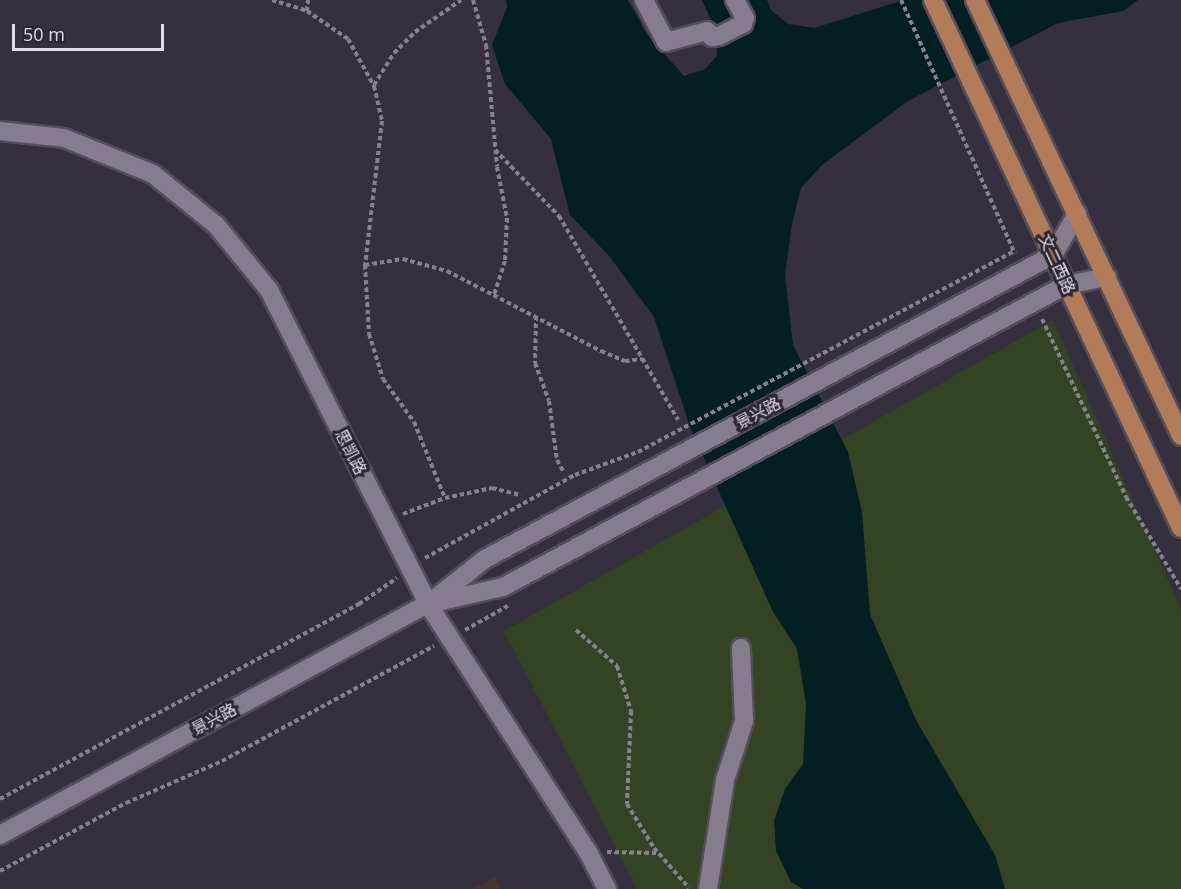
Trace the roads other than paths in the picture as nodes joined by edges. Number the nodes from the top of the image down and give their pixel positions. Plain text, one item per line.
1 (644, 0) edge
2 (735, 0) edge
3 (933, 0) edge
4 (975, 0) edge
5 (0, 131) edge
6 (1077, 214) junction
7 (1053, 255) junction
8 (1107, 277) junction
9 (1066, 285) junction
10 (1181, 436) edge
11 (1181, 528) edge
12 (428, 604) junction
13 (741, 648) dead end
14 (0, 835) edge
15 (607, 889) edge
16 (708, 889) edge

1 - 2 street
3 - 7 main road, 文二西路
4 - 6 main road
5 - 12 street, 思凯路
6 - 7 street
6 - 8 main road
7 - 9 main road, 文二西路
7 - 12 street, 景兴路
8 - 9 street, 景兴路
8 - 10 main road
9 - 11 main road, 文二西路
9 - 12 street, 景兴路
12 - 14 street, 景兴路
12 - 15 street, 思凯路
13 - 16 street

